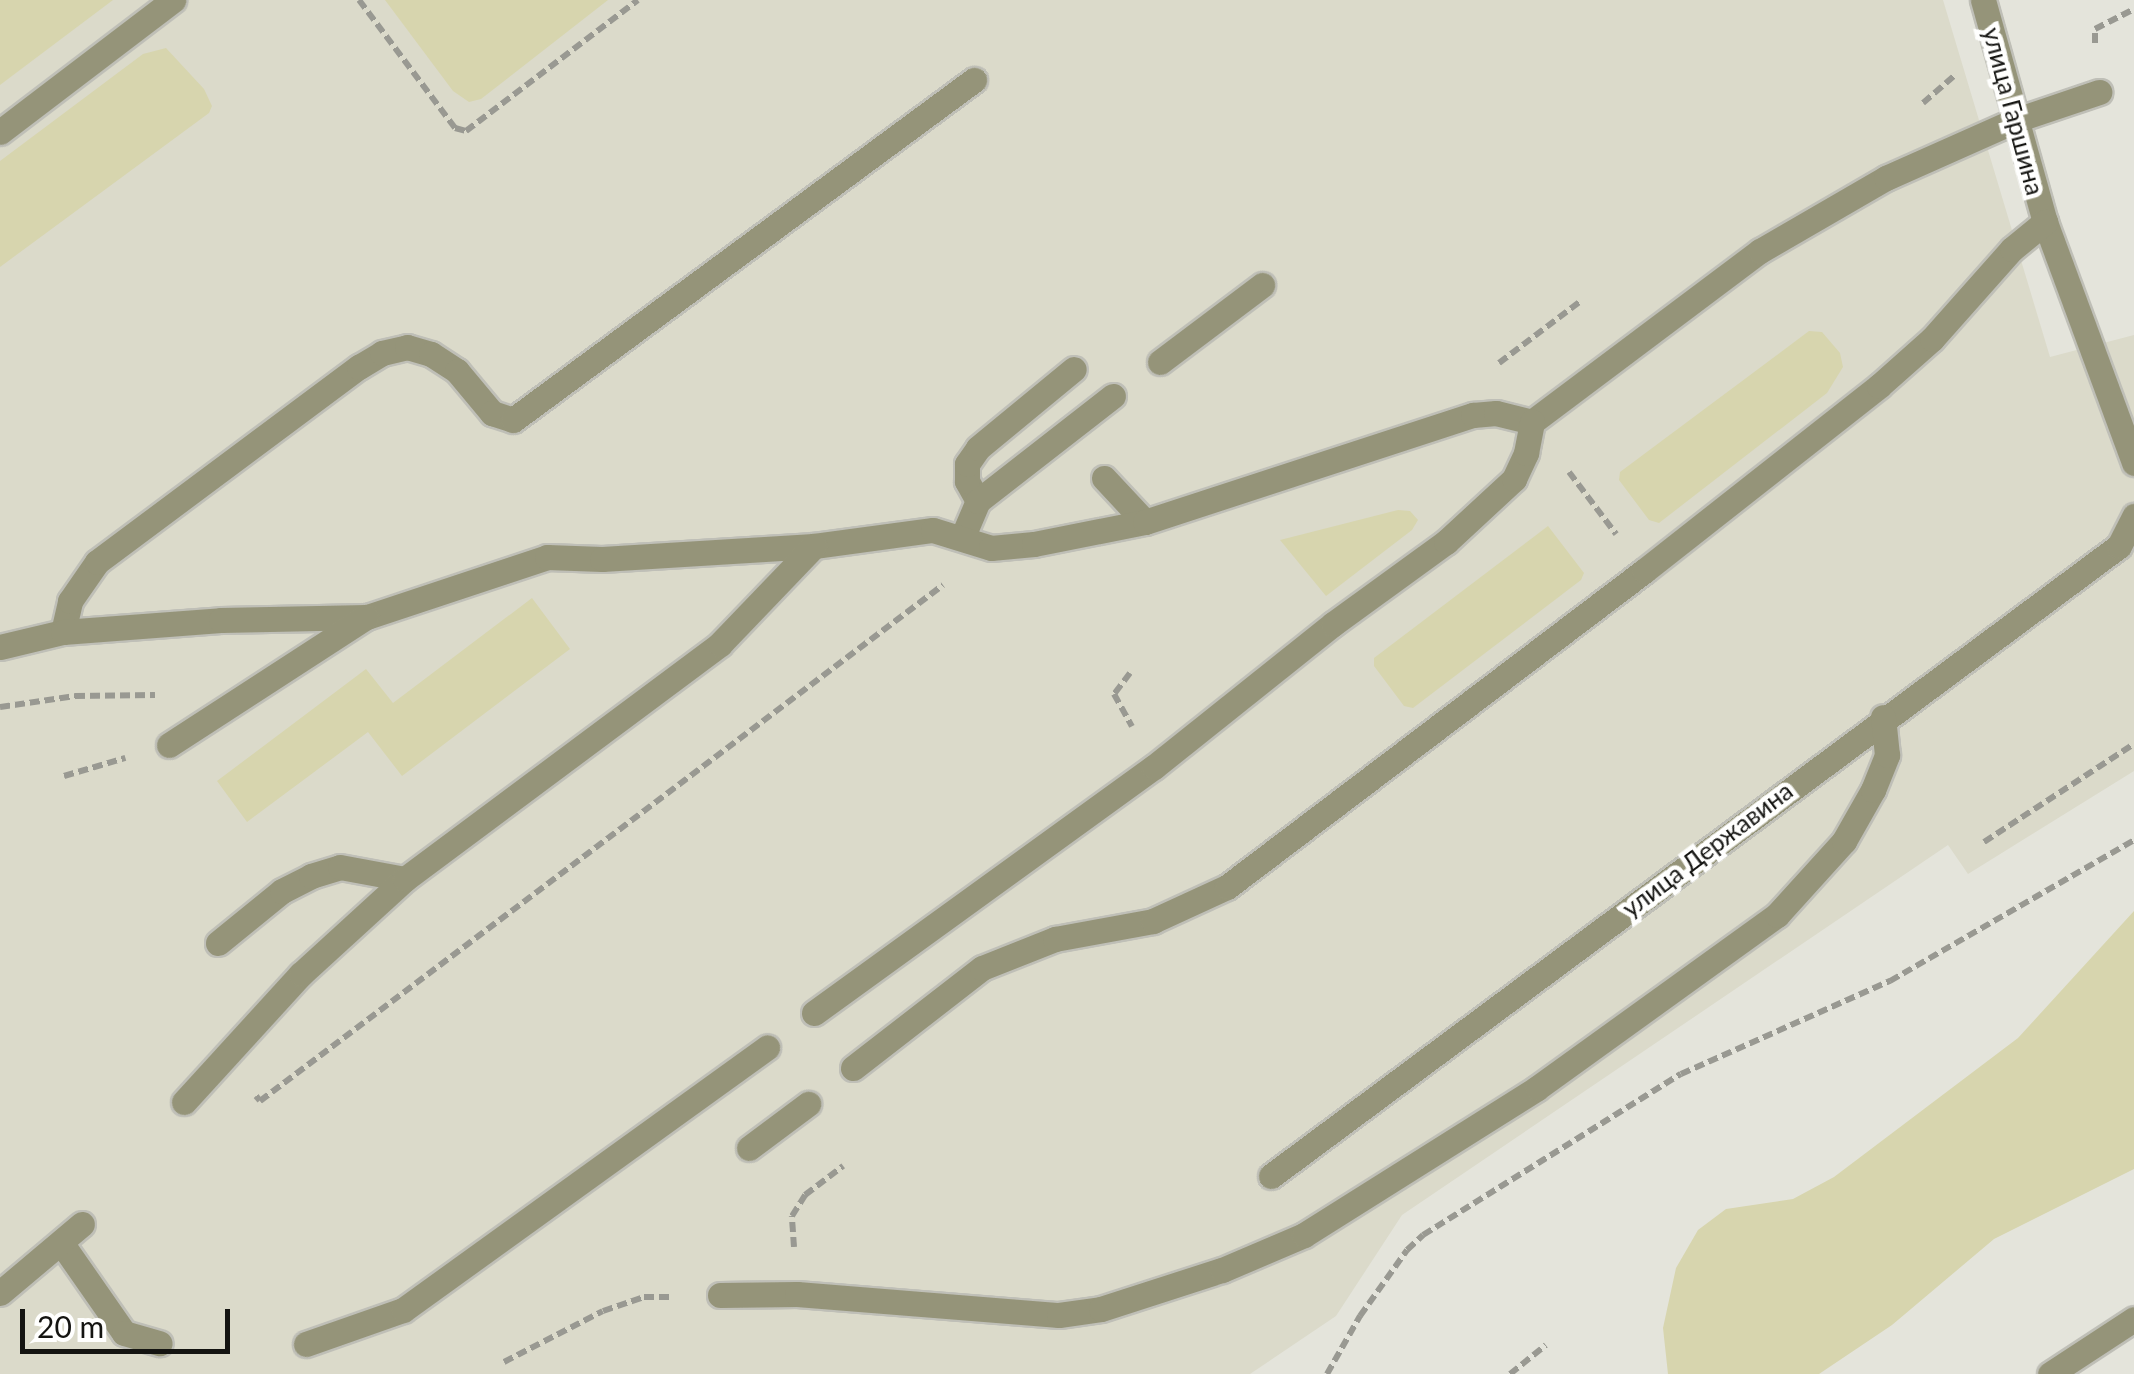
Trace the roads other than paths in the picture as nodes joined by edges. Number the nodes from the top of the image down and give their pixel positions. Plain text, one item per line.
1 (173, 0) edge
2 (1983, 0) edge
3 (974, 80) dead end
4 (2099, 92) dead end
5 (2016, 120) junction
6 (0, 132) edge
7 (2044, 222) junction
8 (1262, 285) dead end
9 (1160, 362) dead end
10 (1074, 369) dead end
11 (1113, 396) dead end
12 (1532, 422) junction
13 (2134, 463) edge
14 (1104, 478) dead end
15 (978, 501) junction
16 (2134, 516) edge
17 (1145, 522) junction
18 (963, 536) junction
19 (814, 546) junction
20 (367, 616) junction
21 (64, 632) junction
22 (0, 647) edge
23 (1883, 717) junction
24 (169, 745) road end
25 (405, 879) junction
26 (218, 943) dead end
27 (814, 1013) dead end
28 (766, 1047) dead end
29 (854, 1068) dead end
30 (184, 1102) dead end
31 (808, 1104) dead end
32 (750, 1148) dead end
33 (1272, 1176) dead end
34 (82, 1224) dead end
35 (62, 1244) junction
36 (0, 1293) edge
37 (720, 1295) road end
38 (2134, 1319) edge
39 (160, 1343) dead end
40 (306, 1344) dead end
41 (2050, 1374) edge

1 - 6 street
2 - 5 street, улица Гаршина
3 - 21 street
4 - 5 street
5 - 7 street, улица Гаршина
5 - 12 street
7 - 13 street
7 - 29 street
8 - 9 street
10 - 15 street
11 - 15 street
12 - 17 street
12 - 27 street
14 - 17 street
15 - 18 street
16 - 23 street, улица Державина
17 - 18 street
18 - 19 street
19 - 20 street
19 - 25 street
20 - 21 street
20 - 24 street
21 - 22 street
23 - 33 street, улица Державина
23 - 37 street
25 - 26 street
25 - 30 street
28 - 40 street
31 - 32 street
34 - 35 street
35 - 36 street
35 - 39 street
38 - 41 street

